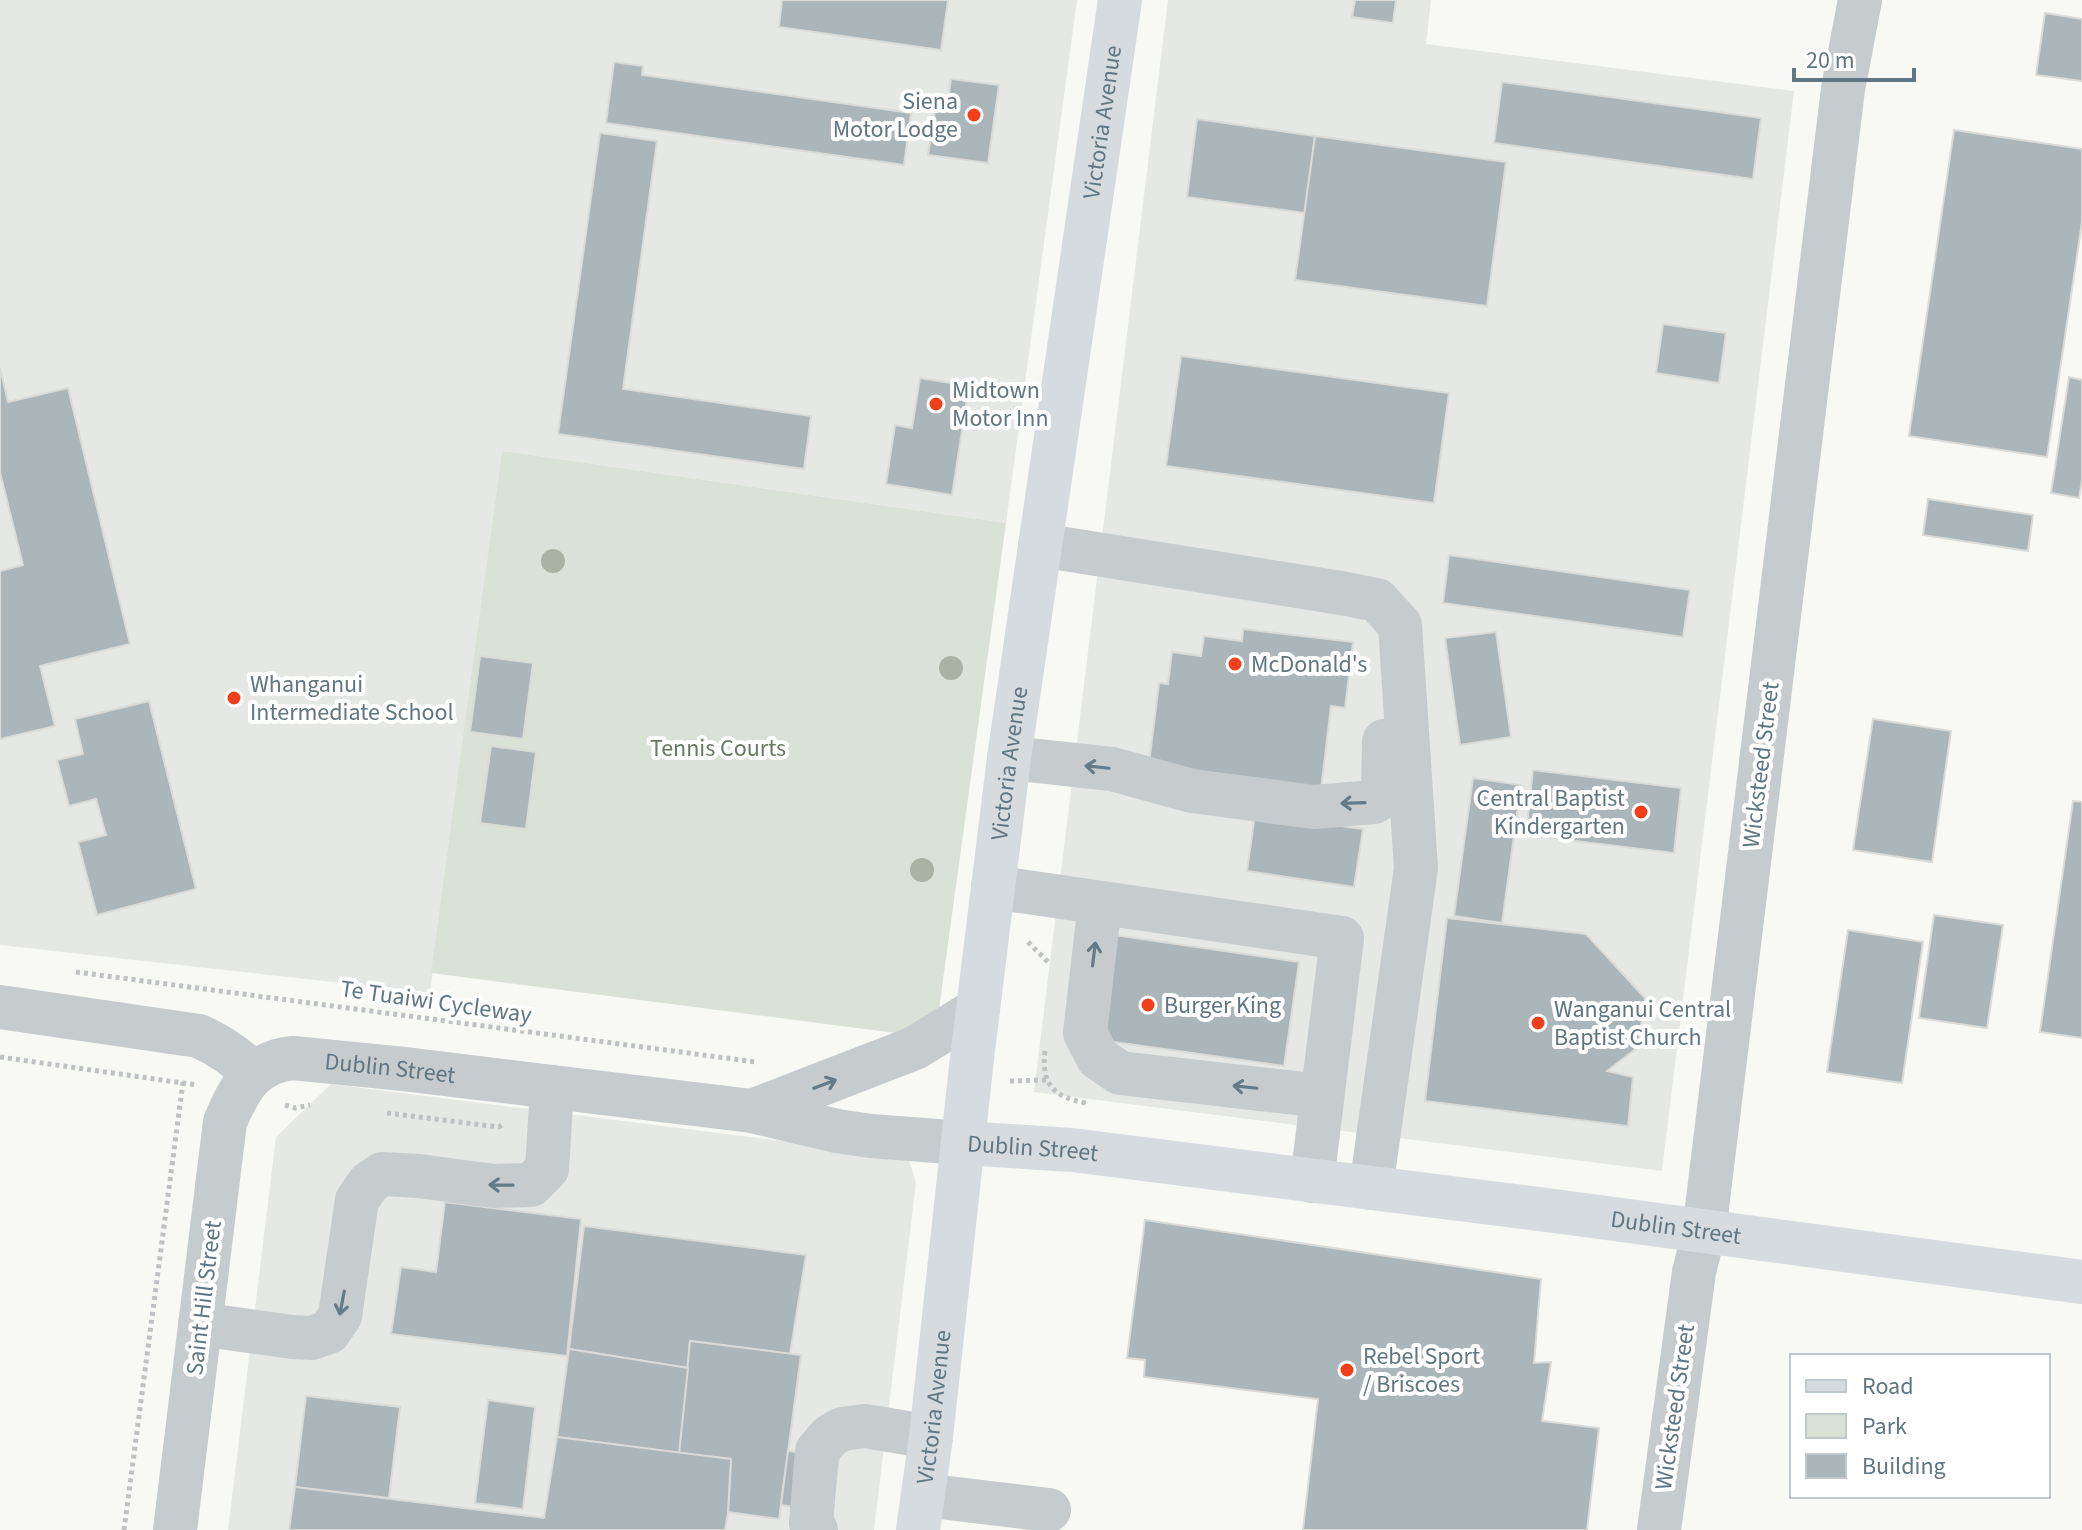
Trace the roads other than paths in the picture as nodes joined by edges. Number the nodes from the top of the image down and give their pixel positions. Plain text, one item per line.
1 (1120, 0) edge
2 (1860, 0) edge
3 (1040, 545) junction
4 (1341, 593) junction
5 (1009, 758) junction
6 (993, 887) junction
7 (1100, 903) junction
8 (0, 1007) edge
9 (978, 1009) junction
10 (254, 1074) junction
11 (552, 1087) junction
12 (1322, 1096) junction
13 (752, 1111) junction
14 (963, 1143) junction
15 (1312, 1181) junction
16 (1371, 1188) junction
17 (1704, 1232) junction
18 (2082, 1282) edge
19 (200, 1324) junction
20 (931, 1437) junction
21 (1049, 1510) dead end
22 (920, 1513) edge
23 (175, 1530) edge
24 (816, 1530) edge
25 (1659, 1530) edge

1 - 3 main road, Victoria Avenue
2 - 17 street, Wicksteed Street
3 - 4 street
3 - 5 main road, Victoria Avenue
4 -> 5 street
4 - 16 street
5 - 6 main road, Victoria Avenue
6 - 7 street
6 - 9 main road, Victoria Avenue
12 -> 7 street
7 - 12 street
8 - 10 street
13 -> 9 street
9 - 14 main road, Victoria Avenue
10 - 11 street, Dublin Street
10 - 19 street, Saint Hill Street
11 - 13 street, Dublin Street
11 -> 19 street
12 - 15 street
13 - 14 street, Dublin Street
14 - 15 main road, Dublin Street
14 - 20 main road, Victoria Avenue
15 - 16 main road, Dublin Street
16 - 17 main road, Dublin Street
17 - 18 main road, Dublin Street
17 - 25 street, Wicksteed Street
19 - 23 street, Saint Hill Street
20 - 22 main road, Victoria Avenue
20 - 24 street
21 - 22 street

